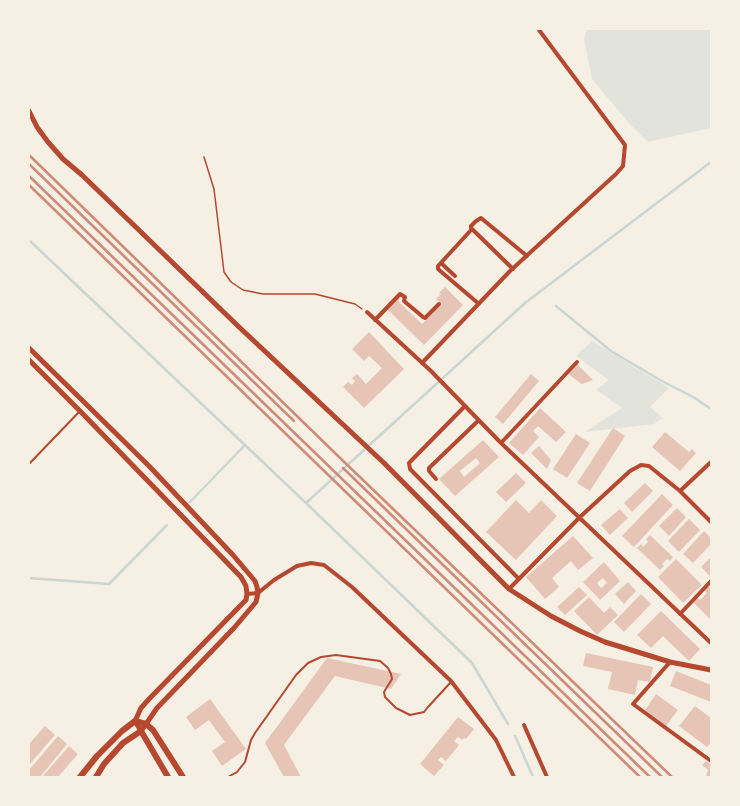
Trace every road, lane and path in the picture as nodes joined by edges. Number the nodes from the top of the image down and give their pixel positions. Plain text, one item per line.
1 (540, 30) edge
2 (29, 111) edge
3 (204, 157) dead end
4 (472, 230) junction
5 (527, 256) junction
6 (441, 263) junction
7 (513, 269) junction
8 (455, 276) dead end
9 (438, 304) dead end
10 (479, 304) junction
11 (367, 312) joint
12 (375, 320) junction
13 (29, 348) edge
14 (29, 360) edge
15 (577, 362) dead end
16 (422, 363) junction
17 (465, 406) junction
18 (80, 411) junction
19 (479, 420) junction
20 (501, 443) junction
21 (711, 462) edge
22 (29, 464) edge
23 (436, 479) dead end
24 (680, 491) junction
25 (580, 517) junction
26 (711, 522) edge
27 (519, 579) junction
28 (711, 581) edge
29 (509, 589) junction
30 (258, 593) junction
31 (248, 594) junction
32 (680, 614) junction
33 (711, 643) edge
34 (670, 662) junction
35 (711, 670) edge
36 (451, 681) junction
37 (135, 720) junction
38 (146, 724) junction
39 (524, 725) dead end
40 (141, 731) junction
41 (711, 761) edge
42 (80, 777) edge
43 (96, 777) edge
44 (168, 777) edge
45 (183, 777) edge
46 (228, 777) edge
47 (514, 777) edge
48 (547, 777) edge

1 - 5 street
2 - 29 street
3 - 11 path
4 - 5 street
4 - 6 street
4 - 7 street
5 - 7 street
6 - 8 street
6 - 10 street
7 - 10 street
9 - 12 street
10 - 16 street
11 - 12 street
12 - 16 street
13 - 30 street
14 - 18 street
15 - 20 street
16 - 17 street
17 - 19 street
17 - 27 street
18 - 22 lane
18 - 31 street
19 - 20 street
19 - 23 street
20 - 25 street
21 - 24 street
24 - 25 street
24 - 26 street
25 - 27 street
25 - 32 street
27 - 29 street
28 - 32 street
29 - 34 street
30 - 31 street
30 - 36 street
30 - 38 street
31 - 37 street
32 - 33 street
34 - 35 street
34 - 41 street
36 - 46 lane
36 - 47 street
37 - 38 main road
37 - 40 street
37 - 42 main road
38 - 40 street
38 - 45 main road
39 - 48 street
40 - 43 main road
40 - 44 main road

